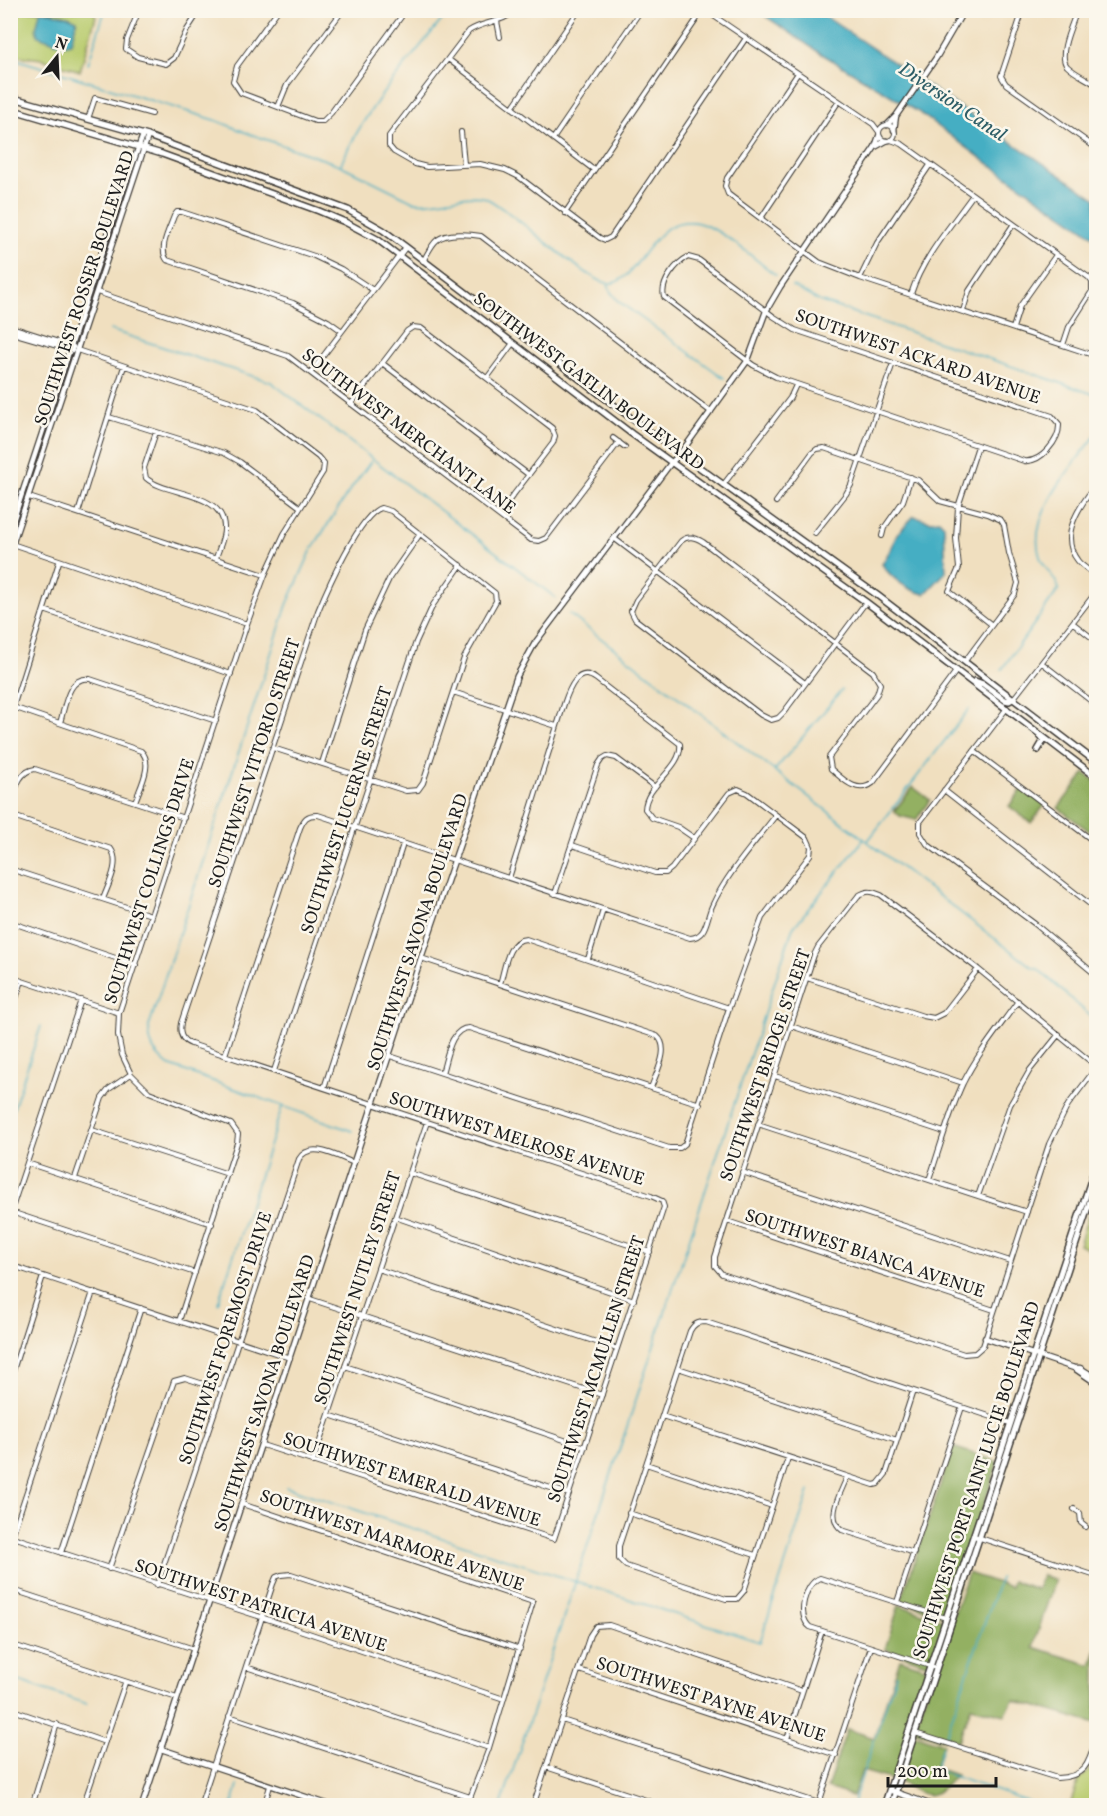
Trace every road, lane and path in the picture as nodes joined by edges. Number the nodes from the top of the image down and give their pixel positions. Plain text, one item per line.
1 (16, 10) edge
2 (138, 10) edge
3 (200, 10) edge
4 (278, 10) edge
5 (343, 10) edge
6 (402, 10) edge
7 (516, 10) edge
8 (579, 10) edge
9 (641, 10) edge
10 (704, 10) edge
11 (964, 10) edge
12 (1023, 10) edge
13 (1077, 10) edge
14 (497, 21) junction
15 (10, 27) edge
16 (500, 37) dead end
17 (746, 38) junction
18 (448, 59) junction
19 (798, 73) junction
20 (1096, 84) edge
21 (10, 97) edge
22 (839, 101) junction
23 (278, 107) junction
24 (512, 108) junction
25 (10, 109) edge
26 (152, 114) dead end
27 (896, 116) junction
28 (88, 119) junction
29 (873, 124) junction
30 (885, 125) junction
31 (461, 132) dead end
32 (894, 132) junction
33 (879, 134) junction
34 (146, 136) junction
35 (553, 139) junction
36 (888, 140) junction
37 (902, 144) junction
38 (142, 147) junction
39 (875, 147) junction
40 (1096, 148) edge
41 (464, 164) junction
42 (930, 165) junction
43 (594, 170) junction
44 (972, 196) junction
45 (565, 213) junction
46 (760, 218) junction
47 (1013, 225) junction
48 (406, 247) junction
49 (805, 251) junction
50 (1056, 255) junction
51 (399, 256) junction
52 (423, 261) junction
53 (860, 278) junction
54 (373, 290) junction
55 (97, 292) junction
56 (911, 294) junction
57 (766, 311) junction
58 (963, 311) junction
59 (1013, 328) junction
60 (10, 329) edge
61 (342, 331) junction
62 (513, 343) junction
63 (1063, 345) junction
64 (71, 348) junction
65 (77, 350) junction
66 (1096, 356) edge
67 (748, 360) junction
68 (382, 363) junction
69 (893, 363) junction
70 (124, 366) junction
71 (310, 372) junction
72 (487, 378) junction
73 (796, 384) junction
74 (351, 404) junction
75 (876, 410) junction
76 (711, 412) junction
77 (109, 417) junction
78 (156, 432) junction
79 (613, 438) dead end
80 (619, 442) junction
81 (978, 446) junction
82 (625, 447) dead end
83 (680, 454) junction
84 (860, 460) junction
85 (671, 463) junction
86 (529, 475) junction
87 (911, 477) junction
88 (1096, 485) edge
89 (723, 486) junction
90 (28, 497) junction
91 (776, 502) dead end
92 (300, 507) junction
93 (958, 507) junction
94 (78, 513) junction
95 (498, 515) junction
96 (10, 530) edge
97 (814, 533) dead end
98 (420, 534) junction
99 (882, 536) dead end
100 (615, 539) junction
101 (11, 546) edge
102 (216, 558) junction
103 (59, 562) junction
104 (460, 565) junction
105 (657, 572) junction
106 (265, 575) junction
107 (1096, 576) edge
108 (1096, 592) edge
109 (867, 602) junction
110 (44, 610) junction
111 (1073, 623) junction
112 (247, 624) junction
113 (992, 625) junction
114 (1096, 641) edge
115 (836, 644) junction
116 (965, 661) junction
117 (1042, 663) junction
118 (958, 670) junction
119 (231, 674) junction
120 (971, 680) junction
121 (805, 683) junction
122 (453, 692) junction
123 (1014, 698) junction
124 (1096, 705) edge
125 (12, 707) edge
126 (505, 708) junction
127 (1007, 708) junction
128 (1016, 715) junction
129 (216, 721) junction
130 (60, 723) junction
131 (1047, 723) junction
132 (556, 726) junction
133 (1051, 742) junction
134 (273, 748) junction
135 (974, 751) junction
136 (1096, 762) edge
137 (322, 763) junction
138 (1096, 777) edge
139 (370, 779) junction
140 (655, 787) junction
141 (944, 790) junction
142 (135, 802) junction
143 (10, 807) edge
144 (10, 815) edge
145 (776, 815) junction
146 (184, 818) junction
147 (354, 828) junction
148 (694, 838) junction
149 (1096, 843) edge
150 (403, 844) junction
151 (572, 845) junction
152 (454, 861) junction
153 (10, 869) edge
154 (509, 878) junction
155 (555, 894) junction
156 (103, 899) junction
157 (1096, 909) edge
158 (603, 910) junction
159 (151, 915) junction
160 (10, 922) edge
161 (421, 958) junction
162 (588, 959) junction
163 (136, 965) junction
164 (978, 969) junction
165 (1096, 975) edge
166 (10, 977) edge
167 (807, 978) junction
168 (22, 981) junction
169 (500, 984) junction
170 (81, 1000) junction
171 (1018, 1001) junction
172 (729, 1008) junction
173 (119, 1013) junction
174 (10, 1016) edge
175 (791, 1026) junction
176 (1059, 1034) junction
177 (185, 1041) joint
178 (225, 1055) junction
179 (390, 1056) junction
180 (1096, 1067) edge
181 (274, 1071) junction
182 (442, 1073) junction
183 (131, 1074) junction
184 (775, 1076) junction
185 (963, 1083) junction
186 (324, 1088) junction
187 (651, 1088) junction
188 (700, 1104) junction
189 (374, 1105) junction
190 (427, 1122) junction
191 (758, 1124) junction
192 (92, 1130) junction
193 (945, 1132) junction
194 (27, 1163) junction
195 (354, 1163) junction
196 (1096, 1165) edge
197 (742, 1172) junction
198 (410, 1173) junction
199 (228, 1174) junction
200 (75, 1178) junction
201 (929, 1180) junction
202 (1096, 1183) edge
203 (978, 1196) junction
204 (664, 1208) joint
205 (1027, 1212) junction
206 (11, 1213) edge
207 (395, 1217) junction
208 (727, 1221) junction
209 (212, 1224) junction
210 (1071, 1242) junction
211 (650, 1252) junction
212 (1073, 1256) junction
213 (1010, 1261) junction
214 (10, 1265) edge
215 (378, 1269) junction
216 (195, 1273) junction
217 (43, 1276) junction
218 (93, 1292) junction
219 (310, 1299) junction
220 (634, 1300) junction
221 (141, 1308) junction
222 (994, 1310) junction
223 (362, 1317) junction
224 (179, 1321) junction
225 (985, 1338) junction
226 (238, 1341) junction
227 (617, 1349) junction
228 (1036, 1355) junction
229 (290, 1358) junction
230 (345, 1366) junction
231 (678, 1368) junction
232 (1074, 1368) junction
233 (1096, 1378) edge
234 (10, 1380) edge
235 (1096, 1383) edge
236 (222, 1390) junction
237 (913, 1391) junction
238 (602, 1395) junction
239 (962, 1407) junction
240 (329, 1415) junction
241 (662, 1416) junction
242 (1010, 1423) junction
243 (1013, 1437) junction
244 (897, 1440) junction
245 (262, 1445) junction
246 (585, 1447) junction
247 (788, 1458) junction
248 (313, 1462) junction
249 (646, 1464) junction
250 (846, 1477) junction
251 (569, 1494) junction
252 (242, 1504) junction
253 (772, 1506) junction
254 (1074, 1509) dead end
255 (630, 1513) junction
256 (1086, 1527) dead end
257 (11, 1536) edge
258 (977, 1537) junction
259 (554, 1539) joint
260 (61, 1553) junction
261 (914, 1553) junction
262 (755, 1555) junction
263 (109, 1569) junction
264 (1096, 1576) edge
265 (157, 1585) junction
266 (10, 1589) edge
267 (209, 1601) junction
268 (897, 1602) junction
269 (261, 1617) junction
270 (946, 1618) junction
271 (822, 1631) junction
272 (10, 1644) edge
273 (871, 1647) junction
274 (520, 1649) junction
275 (194, 1650) junction
276 (246, 1667) junction
277 (933, 1668) junction
278 (579, 1670) junction
279 (125, 1683) junction
280 (802, 1691) junction
281 (177, 1698) junction
282 (504, 1699) junction
283 (10, 1709) edge
284 (229, 1716) junction
285 (562, 1720) junction
286 (57, 1724) junction
287 (915, 1733) junction
288 (787, 1739) junction
289 (1096, 1739) edge
290 (105, 1742) junction
291 (489, 1748) junction
292 (161, 1749) junction
293 (836, 1755) junction
294 (213, 1767) junction
295 (546, 1767) junction
296 (270, 1786) junction
297 (893, 1791) junction
298 (470, 1797) junction
299 (320, 1804) edge
300 (819, 1804) edge
301 (32, 1806) edge
302 (83, 1806) edge
303 (142, 1806) edge
304 (200, 1806) edge
305 (264, 1806) edge
306 (333, 1806) edge
307 (467, 1806) edge
308 (533, 1806) edge
309 (664, 1806) edge
310 (884, 1806) edge
311 (891, 1806) edge
312 (935, 1806) edge

1 - 15 street
2 - 3 street
4 - 23 street
5 - 23 street
6 - 23 street
7 - 14 street
8 - 24 street
9 - 35 street
10 - 17 street
10 - 43 street
11 - 27 street
12 - 40 street
13 - 20 street
14 - 16 street
14 - 18 street
17 - 19 street
17 - 45 street
18 - 24 street
18 - 41 street
19 - 22 street
19 - 46 street
21 - 28 main road, SOUTHWEST GATLIN BOULEVARD
22 - 29 street
22 - 46 street
24 - 35 street
25 - 38 main road, SOUTHWEST GATLIN BOULEVARD
26 - 28 street
27 - 30 street
27 - 32 street
28 - 34 main road, SOUTHWEST GATLIN BOULEVARD
29 - 30 street
29 - 33 street
30 - 32 street
30 - 33 street
31 - 41 street
32 - 36 street
32 - 37 street
33 - 36 street
33 - 39 street, SOUTHWEST SAVONA BOULEVARD
34 - 38 street, SOUTHWEST ROSSER BOULEVARD
34 - 48 main road, SOUTHWEST GATLIN BOULEVARD
35 - 43 street
36 - 37 street
36 - 39 street, SOUTHWEST SAVONA BOULEVARD
37 - 42 street
38 - 51 main road, SOUTHWEST GATLIN BOULEVARD
38 - 55 street, SOUTHWEST ROSSER BOULEVARD
38 - 64 street, SOUTHWEST ROSSER BOULEVARD
39 - 49 street, SOUTHWEST SAVONA BOULEVARD
41 - 45 street
42 - 44 street
42 - 53 street
43 - 45 street
44 - 47 street
44 - 56 street
46 - 49 street
47 - 50 street
47 - 58 street
48 - 51 street
48 - 52 main road, SOUTHWEST GATLIN BOULEVARD
49 - 53 street
49 - 57 street, SOUTHWEST SAVONA BOULEVARD
50 - 59 street
50 - 63 street
51 - 54 street
51 - 62 main road, SOUTHWEST GATLIN BOULEVARD
52 - 76 street
52 - 83 main road, SOUTHWEST GATLIN BOULEVARD
53 - 56 street
54 - 61 street
54 - 61 street
55 - 65 street, SOUTHWEST ROSSER BOULEVARD
55 - 71 street, SOUTHWEST MERCHANT LANE
56 - 58 street
57 - 67 street, SOUTHWEST SAVONA BOULEVARD
57 - 67 street, SOUTHWEST ACKARD AVENUE
57 - 69 street, SOUTHWEST ACKARD AVENUE
58 - 59 street
59 - 63 street
60 - 64 street
61 - 71 street
62 - 72 street
62 - 85 main road, SOUTHWEST GATLIN BOULEVARD
63 - 66 street
64 - 65 street
64 - 96 street, SOUTHWEST ROSSER BOULEVARD
65 - 70 street
65 - 90 street, SOUTHWEST ROSSER BOULEVARD
67 - 73 street
67 - 76 street, SOUTHWEST SAVONA BOULEVARD
68 - 72 street
68 - 74 street
68 - 86 street
69 - 75 street
69 - 81 street, SOUTHWEST ACKARD AVENUE
70 - 77 street
70 - 92 street, SOUTHWEST COLLINGS DRIVE
71 - 74 street, SOUTHWEST MERCHANT LANE
72 - 86 street
73 - 75 street
73 - 89 street
74 - 95 street, SOUTHWEST MERCHANT LANE
75 - 81 street
75 - 84 street
76 - 83 street, SOUTHWEST SAVONA BOULEVARD
77 - 78 street
77 - 94 street
78 - 92 street
78 - 102 street
79 - 80 street
80 - 82 street
80 - 95 street, SOUTHWEST MERCHANT LANE
81 - 93 street
83 - 85 street, SOUTHWEST SAVONA BOULEVARD
83 - 89 main road, SOUTHWEST GATLIN BOULEVARD
84 - 87 street
84 - 91 street
84 - 97 street
85 - 100 street, SOUTHWEST SAVONA BOULEVARD
85 - 109 main road, SOUTHWEST GATLIN BOULEVARD
86 - 95 street
87 - 93 street
87 - 99 street
88 - 107 street
89 - 116 main road, SOUTHWEST GATLIN BOULEVARD
90 - 94 street
90 - 101 street, SOUTHWEST ROSSER BOULEVARD
92 - 106 street, SOUTHWEST COLLINGS DRIVE
93 - 113 street
93 - 113 street
94 - 102 street
98 - 104 street
98 - 134 street, SOUTHWEST VITTORIO STREET
98 - 137 street
100 - 105 street
100 - 126 street, SOUTHWEST SAVONA BOULEVARD
101 - 103 street
102 - 106 street
103 - 110 street
103 - 112 street
104 - 122 street
104 - 139 street, SOUTHWEST LUCERNE STREET
105 - 115 street
105 - 121 street
105 - 121 street
106 - 112 street, SOUTHWEST COLLINGS DRIVE
108 - 111 street
109 - 115 street
109 - 118 main road, SOUTHWEST GATLIN BOULEVARD
110 - 119 street
110 - 125 street
111 - 114 street
111 - 117 street
112 - 119 street, SOUTHWEST COLLINGS DRIVE
113 - 116 street
115 - 118 street
115 - 121 street
116 - 123 main road, SOUTHWEST GATLIN BOULEVARD
117 - 123 street
117 - 124 street
118 - 120 main road, SOUTHWEST GATLIN BOULEVARD
119 - 129 street, SOUTHWEST COLLINGS DRIVE
120 - 123 main road
120 - 127 main road, SOUTHWEST GATLIN BOULEVARD
122 - 126 street
122 - 139 street
123 - 131 main road, SOUTHWEST GATLIN BOULEVARD
125 - 130 street
126 - 132 street
126 - 152 street, SOUTHWEST SAVONA BOULEVARD
127 - 128 main road, SOUTHWEST GATLIN BOULEVARD
127 - 131 main road
127 - 135 street
128 - 133 main road, SOUTHWEST GATLIN BOULEVARD
128 - 133 main road
129 - 130 street
129 - 146 street, SOUTHWEST COLLINGS DRIVE
130 - 142 street
131 - 136 main road, SOUTHWEST GATLIN BOULEVARD
132 - 140 street
132 - 154 street
133 - 138 main road, SOUTHWEST GATLIN BOULEVARD
134 - 137 street
134 - 177 street, SOUTHWEST VITTORIO STREET
135 - 141 street
135 - 149 street
137 - 139 street
139 - 147 street, SOUTHWEST LUCERNE STREET
140 - 148 street
140 - 151 street
141 - 157 street
141 - 165 street
142 - 143 street
142 - 146 street
144 - 156 street
145 - 148 street
145 - 158 street
145 - 172 street
146 - 159 street, SOUTHWEST COLLINGS DRIVE
147 - 150 street
147 - 178 street
147 - 181 street, SOUTHWEST LUCERNE STREET
148 - 151 street
150 - 152 street
150 - 186 street
151 - 155 street
152 - 154 street
152 - 161 street, SOUTHWEST SAVONA BOULEVARD
153 - 156 street
154 - 155 street
155 - 158 street
156 - 159 street
158 - 162 street
159 - 163 street, SOUTHWEST COLLINGS DRIVE
160 - 163 street
161 - 169 street
161 - 179 street, SOUTHWEST SAVONA BOULEVARD
162 - 169 street
162 - 172 street
163 - 173 street, SOUTHWEST COLLINGS DRIVE
164 - 167 street
164 - 167 street, SOUTHWEST BRIDGE STREET
164 - 171 street
166 - 168 street
167 - 175 street, SOUTHWEST BRIDGE STREET
168 - 170 street
168 - 174 street
169 - 187 street
170 - 173 street
170 - 194 street
171 - 176 street
171 - 185 street
172 - 188 street
173 - 183 street, SOUTHWEST COLLINGS DRIVE
175 - 184 street, SOUTHWEST BRIDGE STREET
175 - 185 street
176 - 180 street
176 - 203 street
177 - 178 street, SOUTHWEST MELROSE AVENUE
178 - 181 street, SOUTHWEST MELROSE AVENUE
179 - 182 street
179 - 189 street, SOUTHWEST SAVONA BOULEVARD
180 - 205 street
181 - 186 street, SOUTHWEST MELROSE AVENUE
182 - 187 street
182 - 188 street
183 - 192 street
183 - 199 street, SOUTHWEST COLLINGS DRIVE
184 - 191 street, SOUTHWEST BRIDGE STREET
184 - 193 street
185 - 193 street
186 - 189 street, SOUTHWEST MELROSE AVENUE
187 - 188 street
189 - 190 street, SOUTHWEST MELROSE AVENUE
189 - 195 street, SOUTHWEST SAVONA BOULEVARD
190 - 198 street, SOUTHWEST NUTLEY STREET
190 - 204 street, SOUTHWEST MELROSE AVENUE
191 - 197 street, SOUTHWEST BRIDGE STREET
191 - 201 street
192 - 199 street
192 - 200 street
193 - 201 street
194 - 200 street
194 - 206 street
195 - 219 street, SOUTHWEST SAVONA BOULEVARD
195 - 226 street, SOUTHWEST FOREMOST DRIVE
196 - 210 main road, SOUTHWEST PORT SAINT LUCIE BOULEVARD
197 - 208 street, SOUTHWEST BRIDGE STREET
197 - 213 street
198 - 207 street, SOUTHWEST NUTLEY STREET
198 - 211 street
199 - 209 street, SOUTHWEST COLLINGS DRIVE
200 - 209 street
201 - 203 street
202 - 212 main road, SOUTHWEST PORT SAINT LUCIE BOULEVARD
203 - 205 street
204 - 211 street, SOUTHWEST MCMULLEN STREET
205 - 213 street
206 - 216 street
207 - 215 street, SOUTHWEST NUTLEY STREET
207 - 220 street
208 - 222 street, SOUTHWEST BIANCA AVENUE
208 - 225 street, SOUTHWEST BRIDGE STREET
209 - 216 street, SOUTHWEST COLLINGS DRIVE
210 - 212 main road
210 - 228 main road, SOUTHWEST PORT SAINT LUCIE BOULEVARD
211 - 220 street, SOUTHWEST MCMULLEN STREET
212 - 228 main road, SOUTHWEST PORT SAINT LUCIE BOULEVARD
213 - 222 street
214 - 217 street
215 - 223 street, SOUTHWEST NUTLEY STREET
215 - 227 street
216 - 224 street, SOUTHWEST COLLINGS DRIVE
217 - 218 street
217 - 234 street
218 - 221 street
218 - 257 street
219 - 223 street
219 - 229 street, SOUTHWEST SAVONA BOULEVARD
220 - 227 street, SOUTHWEST MCMULLEN STREET
221 - 224 street
221 - 260 street
222 - 225 street
223 - 230 street, SOUTHWEST NUTLEY STREET
223 - 238 street
224 - 226 street
225 - 228 street
226 - 229 street
226 - 236 street, SOUTHWEST FOREMOST DRIVE
227 - 238 street, SOUTHWEST MCMULLEN STREET
228 - 232 street
228 - 242 main road, SOUTHWEST PORT SAINT LUCIE BOULEVARD
228 - 243 main road, SOUTHWEST PORT SAINT LUCIE BOULEVARD
229 - 245 street, SOUTHWEST SAVONA BOULEVARD
230 - 240 street, SOUTHWEST NUTLEY STREET
230 - 246 street
231 - 237 street
231 - 241 street
231 - 244 street
232 - 233 street
232 - 235 street
236 - 263 street
236 - 265 street, SOUTHWEST FOREMOST DRIVE
237 - 239 street
237 - 244 street
238 - 246 street, SOUTHWEST MCMULLEN STREET
239 - 242 street
239 - 261 street
240 - 248 street, SOUTHWEST NUTLEY STREET
240 - 251 street
241 - 247 street
241 - 249 street
242 - 243 main road
242 - 258 main road, SOUTHWEST PORT SAINT LUCIE BOULEVARD
243 - 258 main road, SOUTHWEST PORT SAINT LUCIE BOULEVARD
244 - 250 street
245 - 248 street, SOUTHWEST EMERALD AVENUE
245 - 252 street, SOUTHWEST SAVONA BOULEVARD
246 - 251 street, SOUTHWEST MCMULLEN STREET
247 - 250 street
247 - 253 street
248 - 259 street, SOUTHWEST EMERALD AVENUE
249 - 253 street
249 - 255 street
250 - 261 street
251 - 259 street, SOUTHWEST MCMULLEN STREET
252 - 267 street, SOUTHWEST SAVONA BOULEVARD
252 - 274 street, SOUTHWEST MARMORE AVENUE
253 - 262 street
254 - 256 street
255 - 262 street
255 - 262 street
257 - 260 street, SOUTHWEST PATRICIA AVENUE
258 - 264 street
258 - 270 main road, SOUTHWEST PORT SAINT LUCIE BOULEVARD
258 - 277 main road, SOUTHWEST PORT SAINT LUCIE BOULEVARD
260 - 263 street, SOUTHWEST PATRICIA AVENUE
261 - 268 street
263 - 265 street, SOUTHWEST PATRICIA AVENUE
265 - 267 street, SOUTHWEST PATRICIA AVENUE
266 - 275 street
267 - 269 street, SOUTHWEST PATRICIA AVENUE
267 - 275 street, SOUTHWEST SAVONA BOULEVARD
268 - 270 street
268 - 271 street
269 - 274 street
269 - 276 street
269 - 282 street, SOUTHWEST PATRICIA AVENUE
270 - 277 main road, SOUTHWEST PORT SAINT LUCIE BOULEVARD
271 - 273 street
271 - 280 street
272 - 279 street
273 - 277 street
273 - 293 street
274 - 282 street
275 - 281 street, SOUTHWEST SAVONA BOULEVARD
276 - 284 street
276 - 291 street
277 - 287 main road, SOUTHWEST PORT SAINT LUCIE BOULEVARD
277 - 297 main road, SOUTHWEST PORT SAINT LUCIE BOULEVARD
278 - 280 street
278 - 285 street
278 - 288 street, SOUTHWEST PAYNE AVENUE
279 - 281 street
279 - 290 street
280 - 288 street
281 - 292 street, SOUTHWEST SAVONA BOULEVARD
282 - 291 street
283 - 286 street
284 - 294 street
284 - 298 street
285 - 295 street
285 - 300 street
286 - 290 street
286 - 301 street
287 - 289 street
287 - 297 main road, SOUTHWEST PORT SAINT LUCIE BOULEVARD
288 - 293 street, SOUTHWEST PAYNE AVENUE
290 - 302 street
291 - 298 street
292 - 294 street
292 - 303 street, SOUTHWEST SAVONA BOULEVARD
293 - 300 street
294 - 296 street
294 - 304 street
295 - 308 street
295 - 309 street
296 - 299 street
296 - 305 street
297 - 310 main road, SOUTHWEST PORT SAINT LUCIE BOULEVARD
297 - 311 main road, SOUTHWEST PORT SAINT LUCIE BOULEVARD
297 - 312 street
298 - 307 street
299 - 306 street

